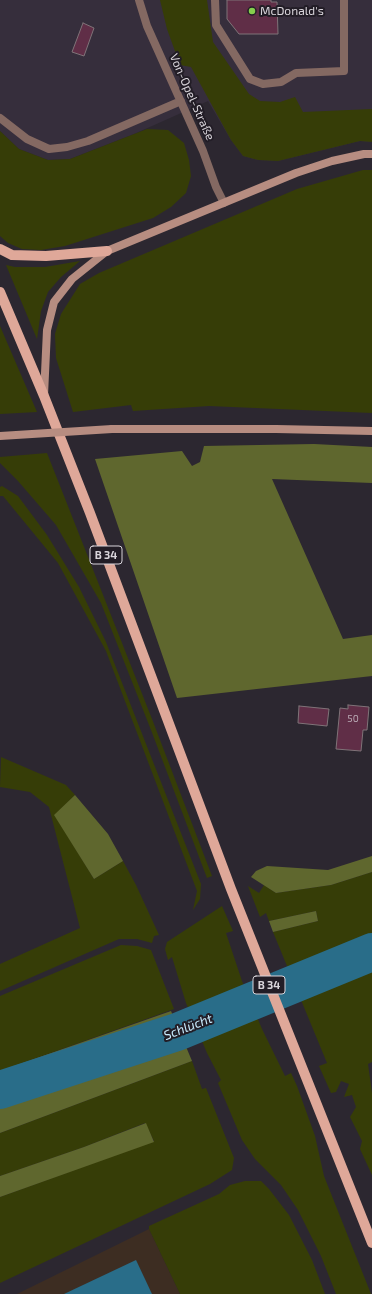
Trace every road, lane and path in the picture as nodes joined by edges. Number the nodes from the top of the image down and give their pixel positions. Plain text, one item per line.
1 (139, 0) edge
2 (215, 0) edge
3 (344, 0) edge
4 (181, 101) junction
5 (0, 118) edge
6 (372, 154) edge
7 (224, 203) junction
8 (0, 249) edge
9 (107, 251) junction
10 (0, 292) edge
11 (44, 396) junction
12 (372, 431) edge
13 (0, 436) edge
14 (372, 1243) edge

1 - 4 street, Von-Opel-Straße
2 - 3 street
4 - 5 street
4 - 7 street, Von-Opel-Straße
6 - 7 main road
7 - 9 main road
8 - 9 main road
9 - 11 main road
10 - 11 main road, B 34
11 - 14 main road, B 34
12 - 13 main road, bridge

